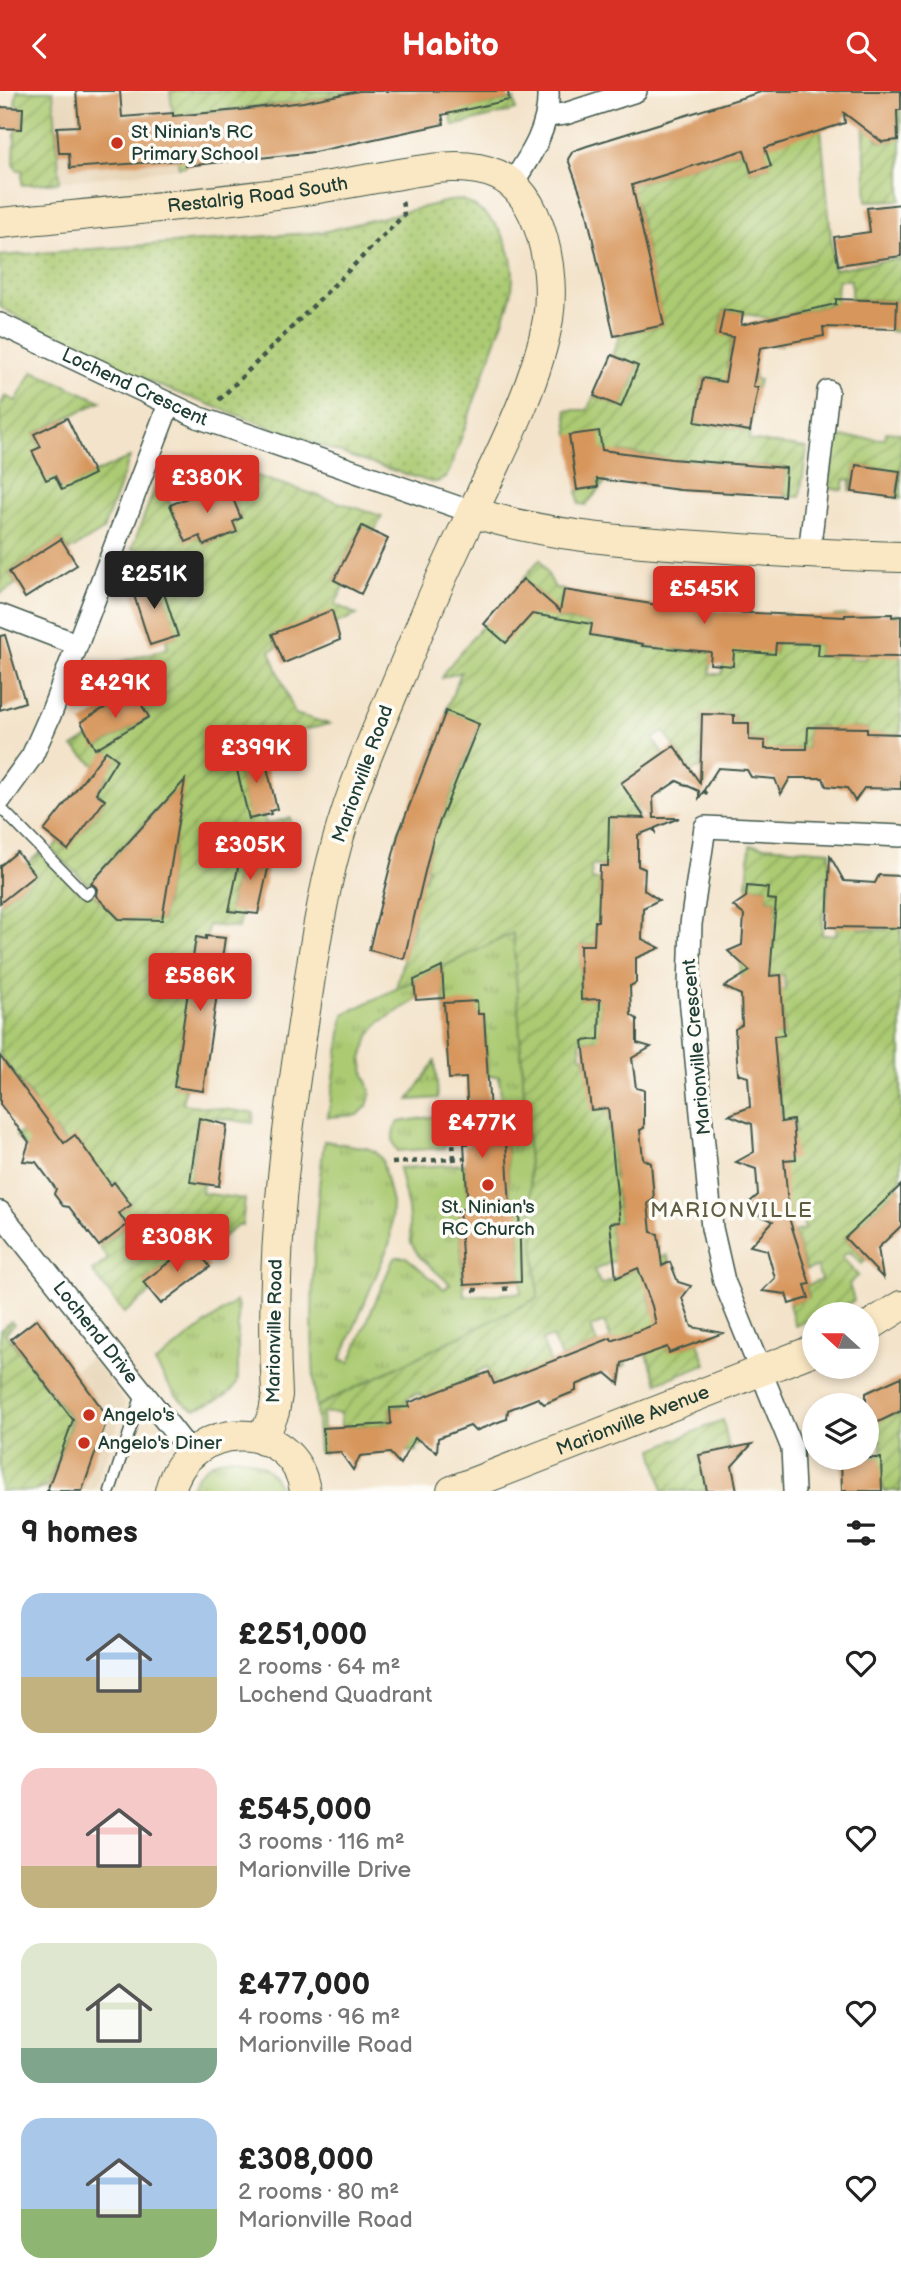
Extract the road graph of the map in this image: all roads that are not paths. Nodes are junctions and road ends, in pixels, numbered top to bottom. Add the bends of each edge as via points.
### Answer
1 (548, 91) edge
2 (636, 91) edge
3 (547, 116) junction
4 (512, 184) junction
5 (0, 223) edge
6 (0, 324) edge
7 (828, 391) dead end
8 (169, 404) junction
9 (472, 512) junction
10 (809, 554) junction
11 (901, 557) edge
12 (0, 615) edge
13 (76, 643) junction
14 (0, 800) edge
15 (0, 807) edge
16 (901, 837) edge
17 (90, 891) dead end
18 (0, 1212) edge
19 (901, 1306) edge
20 (879, 1320) edge
21 (802, 1355) edge
22 (762, 1372) junction
23 (143, 1391) junction
24 (263, 1440) junction
25 (191, 1453) junction
26 (110, 1491) edge
27 (170, 1491) edge
28 (305, 1491) edge
29 (452, 1491) edge
30 (794, 1491) edge

1 - 3 street
2 - 3 street
3 - 4 street via 540,139
4 - 5 street, Restalrig Road South via 468,167 435,168 272,195
4 - 9 street, Marionville Road via 545,244 550,303 541,349 513,425
6 - 8 street, Lochend Crescent
7 - 10 street
8 - 9 street, Lochend Crescent
8 - 13 street
9 - 10 street via 537,530 608,540
9 - 24 street, Marionville Road via 367,755 325,891 286,1140 274,1278 277,1395
10 - 11 street
12 - 13 street
13 - 14 street via 32,756
15 - 17 lane via 86,895
16 - 22 street, Marionville Crescent via 705,827 691,924 689,987 710,1215 724,1281
18 - 23 street, Lochend Drive
19 - 20 street
21 - 22 street, Marionville Avenue
22 - 29 street, Marionville Avenue
22 - 30 street via 792,1448
23 - 25 street, Lochend Drive
23 - 26 lane
24 - 25 street via 225,1436
24 - 28 street via 289,1458
25 - 27 street via 174,1476

